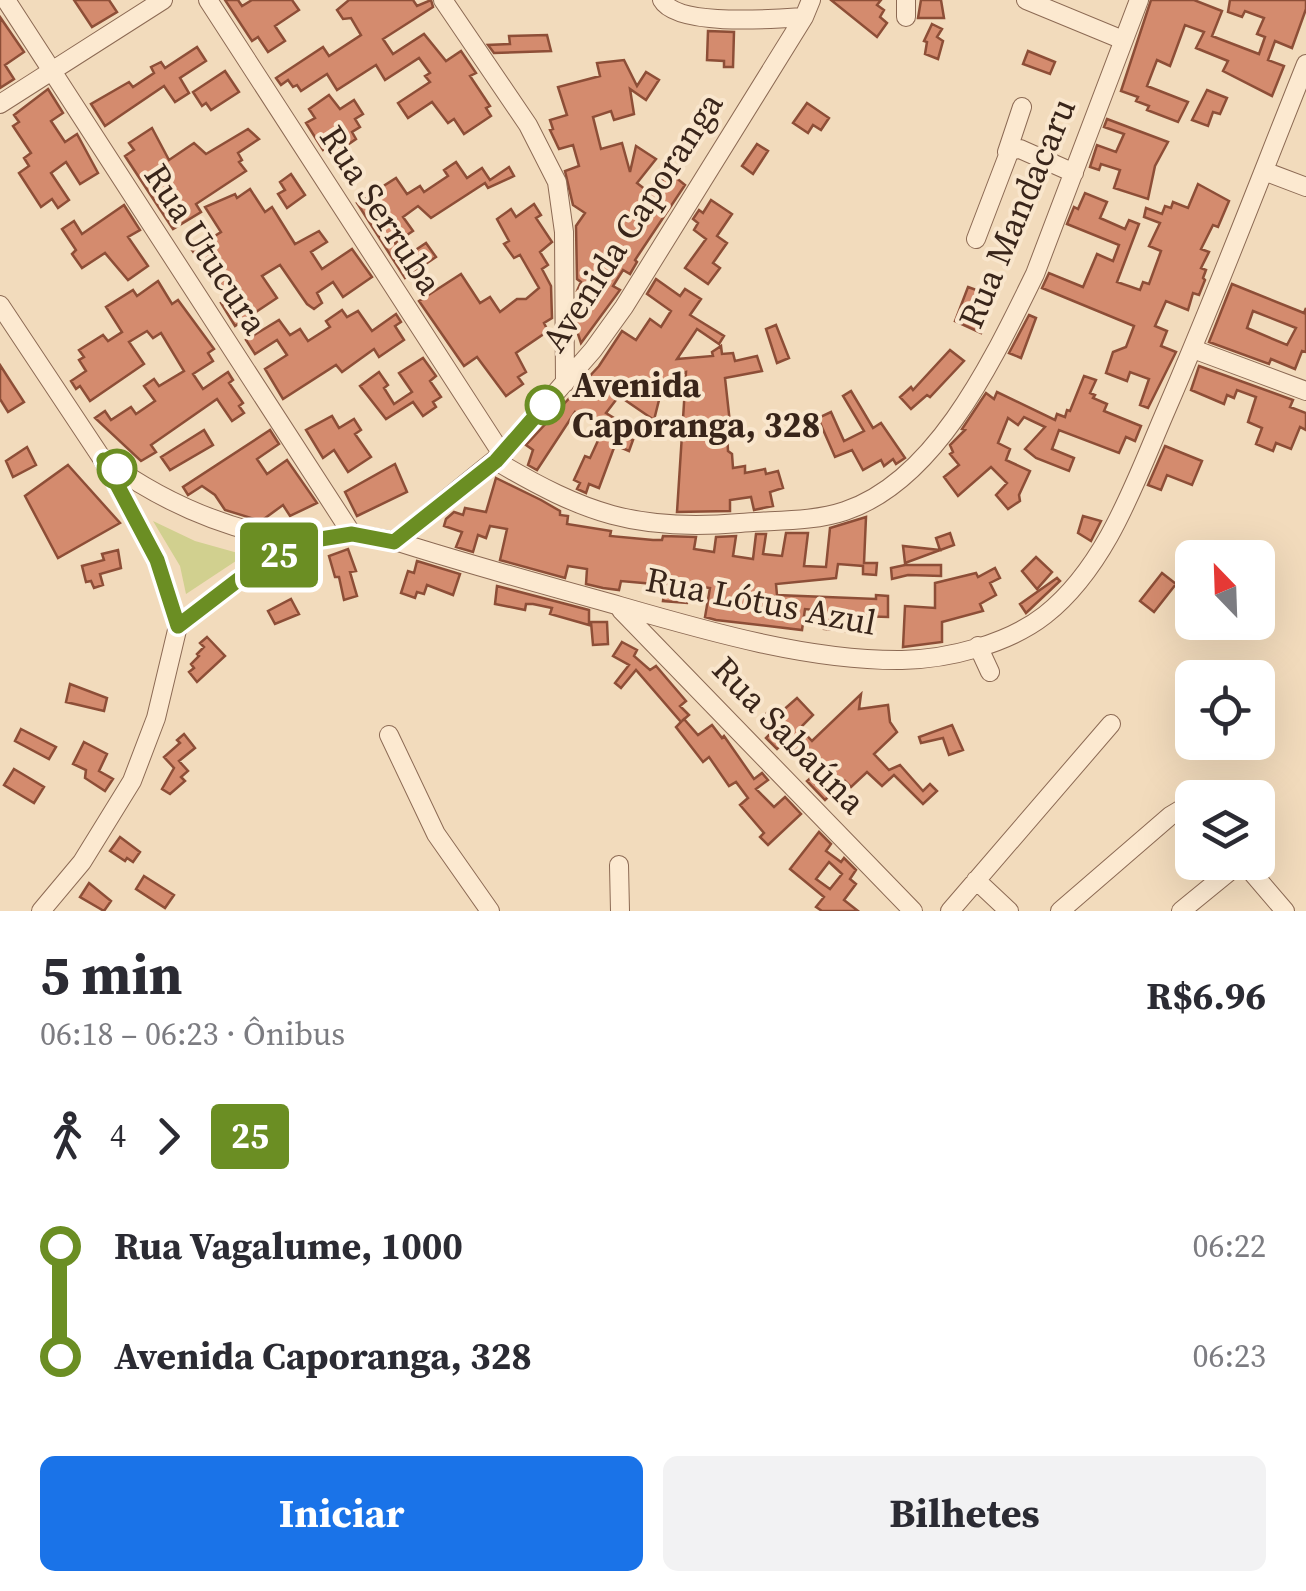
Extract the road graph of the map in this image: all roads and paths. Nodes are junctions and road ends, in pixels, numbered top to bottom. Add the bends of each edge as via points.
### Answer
1 (6, 0) edge
2 (163, 0) edge
3 (208, 0) edge
4 (443, 0) edge
5 (662, 0) edge
6 (1026, 0) edge
7 (1139, 0) edge
8 (808, 9) edge
9 (1123, 40) junction
10 (1306, 64) edge
11 (52, 69) junction
12 (0, 104) edge
13 (1298, 106) edge
14 (1022, 107) dead end
15 (1004, 160) junction
16 (1264, 171) junction
17 (1074, 173) junction
18 (1306, 187) edge
19 (976, 238) dead end
20 (0, 306) edge
21 (1193, 349) junction
22 (565, 383) junction
23 (1306, 391) edge
24 (499, 458) junction
25 (104, 460) junction
26 (352, 534) junction
27 (302, 542) junction
28 (394, 542) junction
29 (618, 606) junction
30 (178, 626) junction
31 (978, 646) junction
32 (990, 672) dead end
33 (1111, 724) dead end
34 (390, 735) dead end
35 (1175, 813) edge
36 (619, 865) dead end
37 (976, 880) junction
38 (1220, 880) edge
39 (1258, 880) edge
40 (41, 911) edge
41 (490, 911) edge
42 (620, 911) edge
43 (913, 911) edge
44 (950, 911) edge
45 (1009, 911) edge
46 (1060, 911) edge
47 (1181, 911) edge
48 (1285, 911) edge

1 - 11 street, Rua Utucura
2 - 11 street
3 - 24 street, Rua Serruba
4 - 22 street via 528,125 558,182
5 - 8 street via 670,11 695,16
6 - 9 street
7 - 9 street, Rua Mandacaru
8 - 22 street, Avenida Caporanga via 624,308
9 - 17 street, Rua Mandacaru
10 - 13 street, Rua Lótus Azul
11 - 12 street
11 - 26 street, Rua Utucura
13 - 16 street, Rua Lótus Azul
14 - 15 street
15 - 17 street via 1020,150
15 - 19 street
16 - 18 street
16 - 21 street, Rua Lótus Azul
17 - 24 street, Rua Mandacaru via 1035,274 966,401 920,460 871,499 822,516 652,524 568,502
20 - 25 street
21 - 23 street
21 - 31 street, Rua Lótus Azul via 1100,552 1042,618
22 - 24 street, Avenida Caporanga
24 - 28 street, Avenida Caporanga
25 - 27 street via 180,506 257,535
25 - 30 street via 157,560
26 - 27 street, Rua Lótus Azul
26 - 28 street, Rua Lótus Azul
27 - 30 street, Rua Lótus Azul
28 - 29 street, Rua Lótus Azul
29 - 31 street, Rua Lótus Azul via 767,643 865,658 942,656
29 - 43 street, Rua Sabaúna
30 - 40 street via 156,718 132,780 82,862
31 - 32 street
33 - 37 street
34 - 41 street via 436,834
35 - 46 street
36 - 42 street
37 - 44 street
37 - 45 street
38 - 47 street
39 - 48 street

